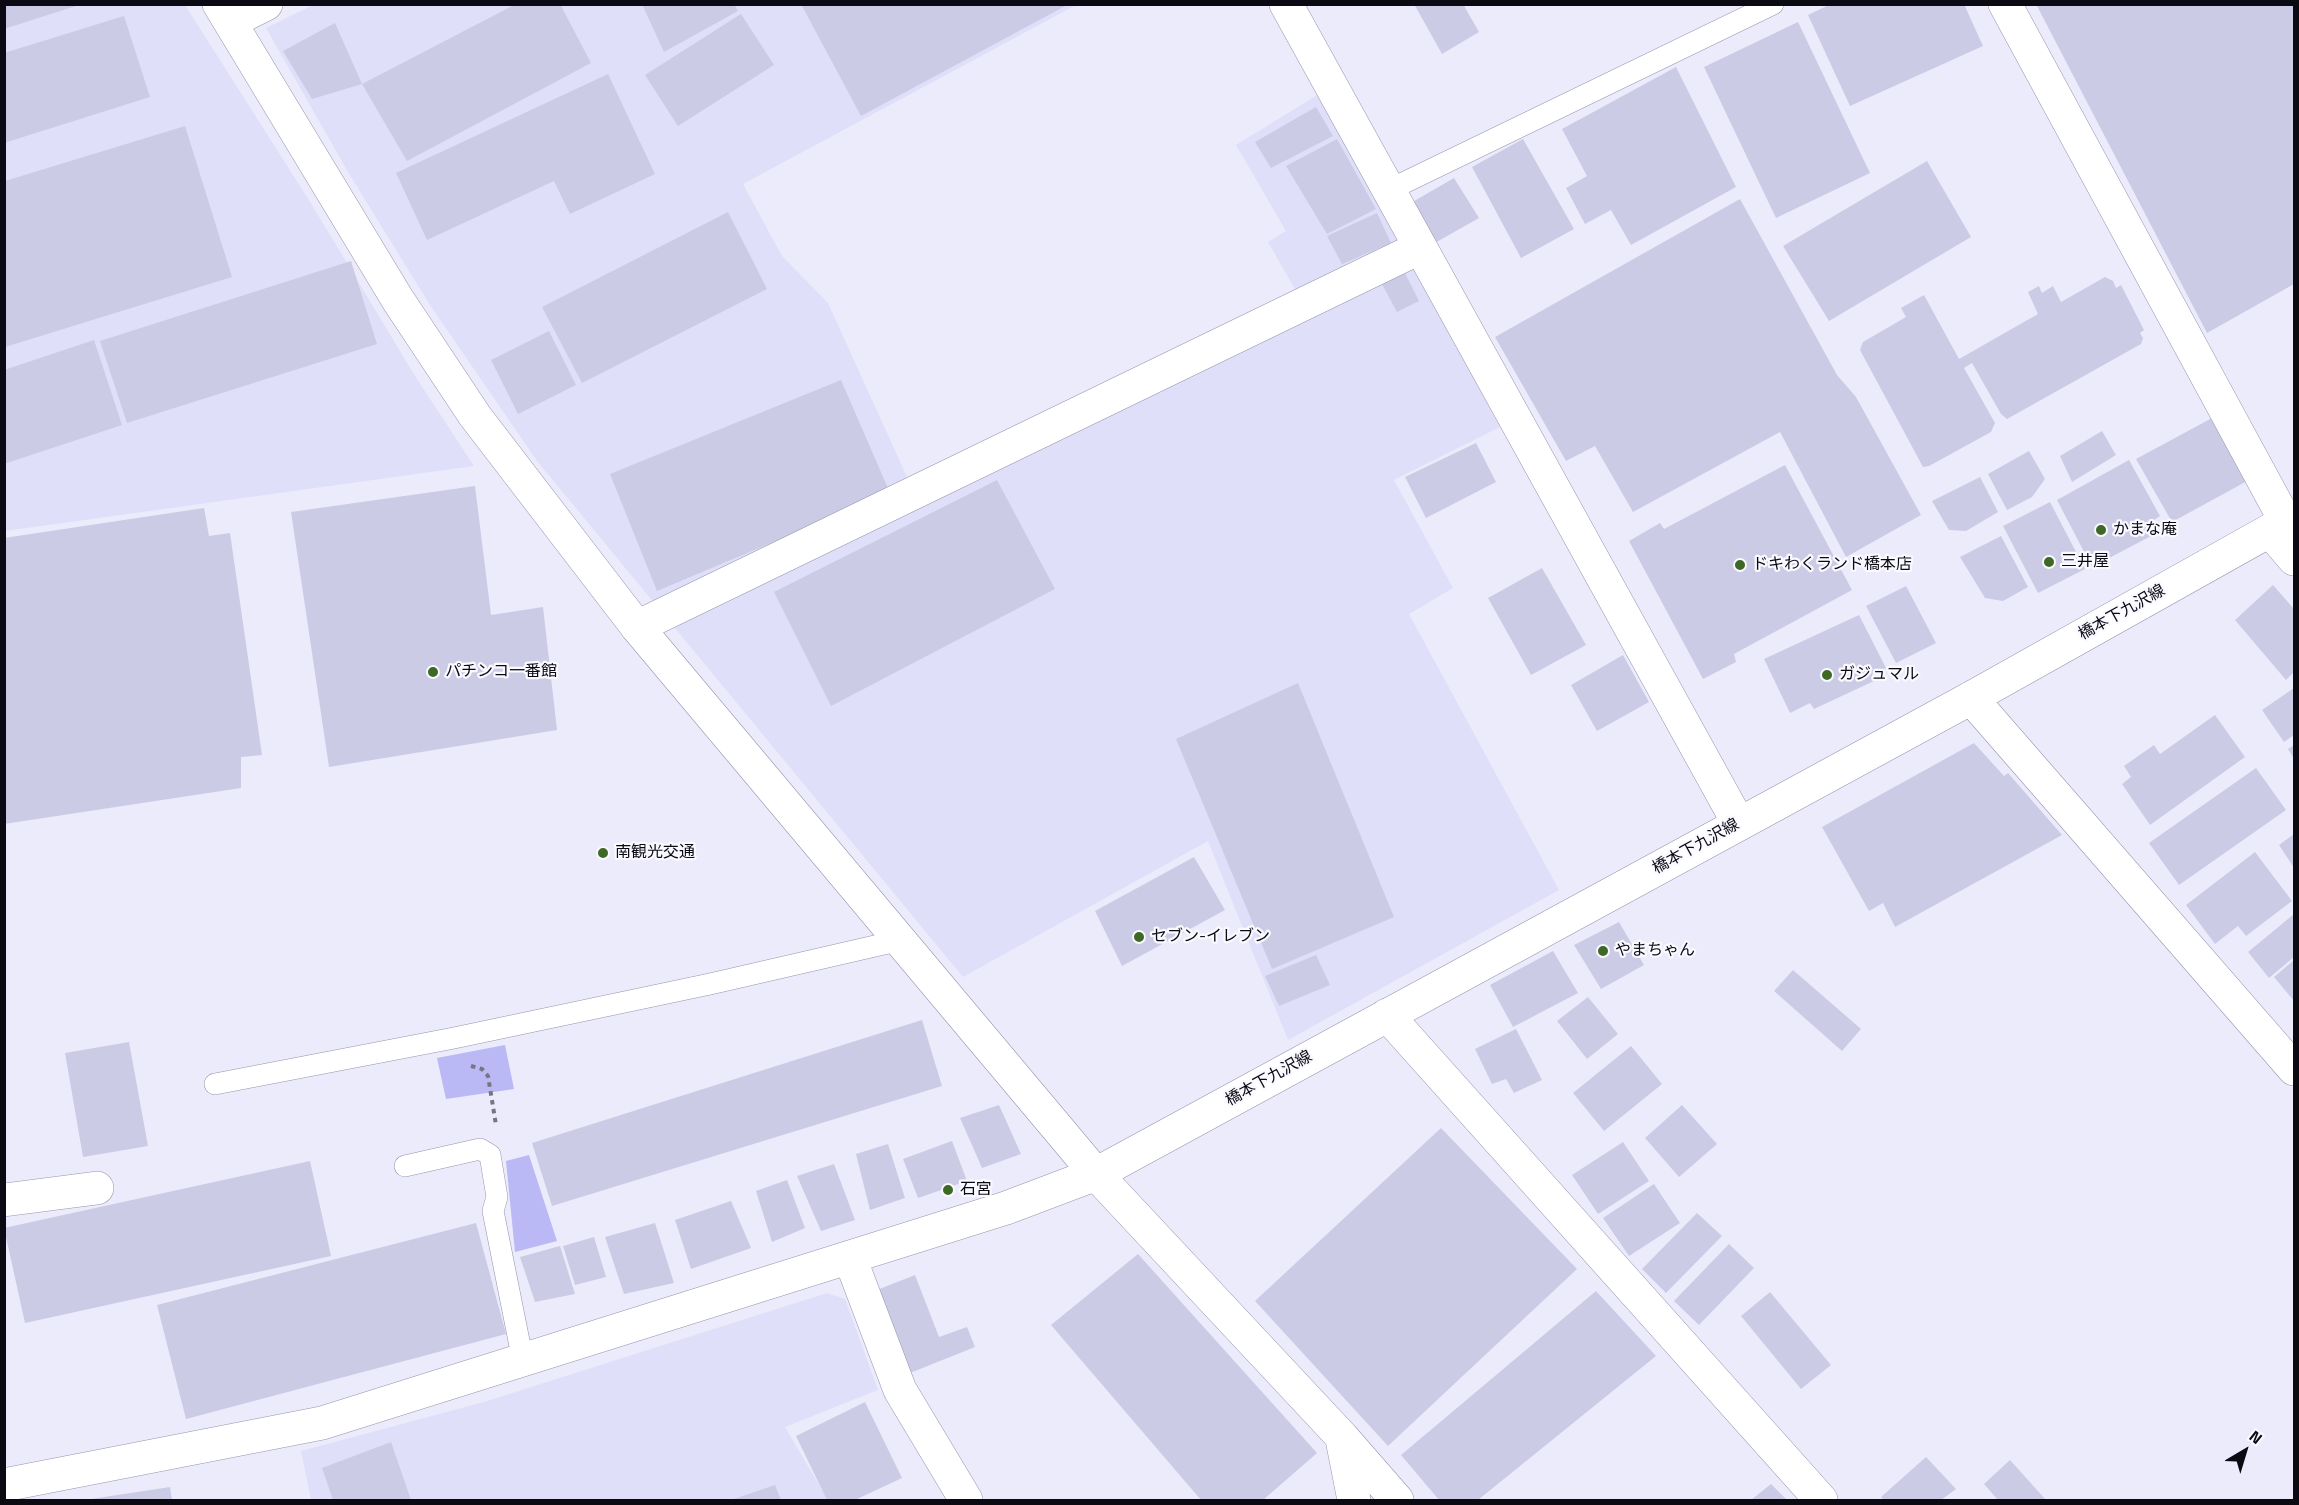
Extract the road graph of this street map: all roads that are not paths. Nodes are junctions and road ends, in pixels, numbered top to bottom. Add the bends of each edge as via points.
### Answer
1 (266, 4) edge
2 (1286, 4) edge
3 (1773, 4) edge
4 (2005, 4) edge
5 (224, 13) edge
6 (1389, 190) junction
7 (1419, 248) junction
8 (2284, 523) edge
9 (2295, 559) edge
10 (637, 627) junction
11 (1971, 698) junction
12 (1739, 824) junction
13 (901, 940) junction
14 (1387, 1015) junction
15 (2295, 1069) edge
16 (215, 1084) dead end
17 (405, 1166) dead end
18 (1096, 1174) junction
19 (97, 1188) dead end
20 (4, 1200) edge
21 (850, 1258) junction
22 (523, 1361) junction
23 (1342, 1437) junction
24 (4, 1485) edge
25 (966, 1500) edge
26 (1354, 1500) edge
27 (1397, 1500) edge
28 (1821, 1500) edge

1 - 5 street
2 - 6 street
3 - 6 lane
4 - 8 street
5 - 10 street via 398,300 475,416
6 - 7 street
7 - 10 street
7 - 12 street
8 - 9 street
8 - 11 street, 橋本下九沢線
10 - 13 street
11 - 12 street, 橋本下九沢線
11 - 15 street
12 - 14 street, 橋本下九沢線
13 - 16 lane via 698,987
13 - 18 street
14 - 18 street, 橋本下九沢線
14 - 28 street
17 - 22 lane via 480,1149 490,1155 497,1197 493,1211
18 - 21 street, 橋本下九沢線 via 1006,1208
18 - 23 street
19 - 20 street
21 - 22 street, 橋本下九沢線
21 - 25 street via 900,1390
22 - 24 street, 橋本下九沢線 via 322,1423
23 - 26 street
23 - 27 street

